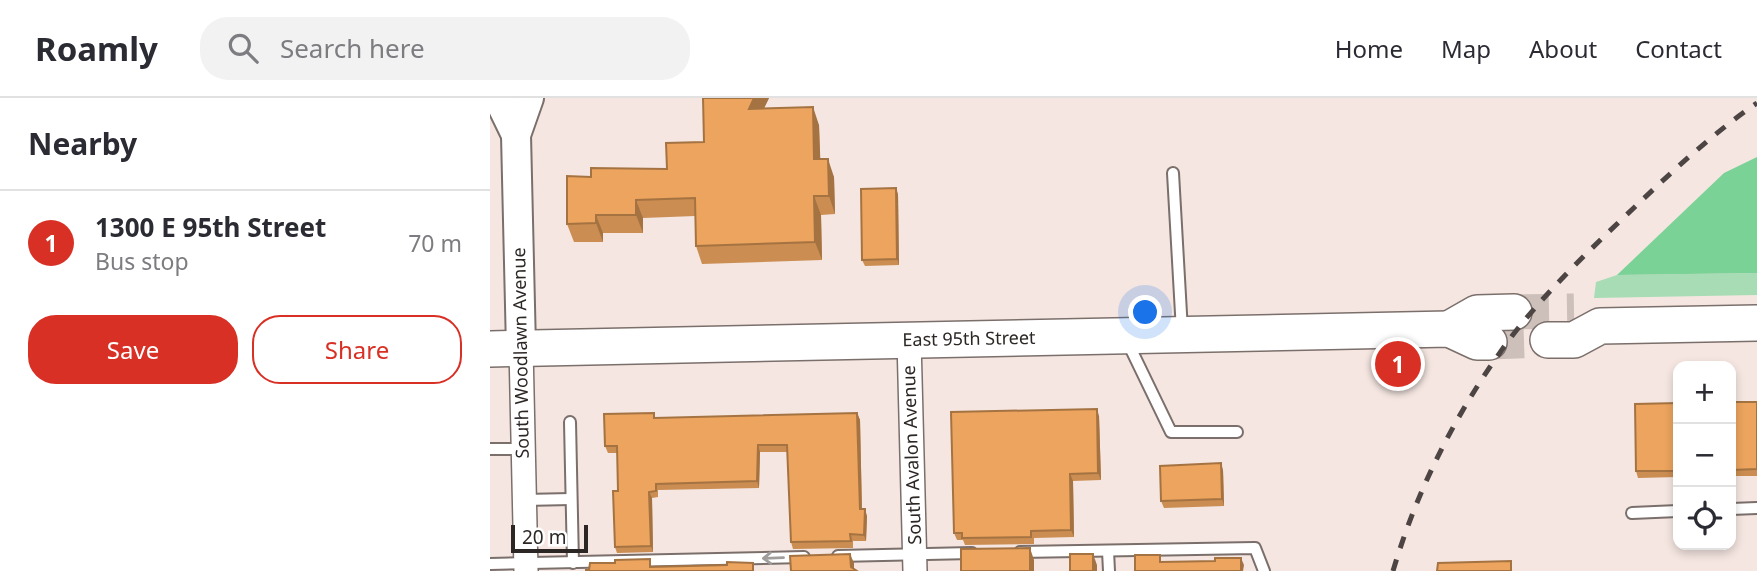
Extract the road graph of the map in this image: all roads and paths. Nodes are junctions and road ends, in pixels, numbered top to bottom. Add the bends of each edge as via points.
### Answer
1 (500, 98) edge
2 (529, 98) edge
3 (516, 135) junction
4 (1173, 173) dead end
5 (1514, 312) tunnel mouth
6 (1757, 323) edge
7 (1449, 329) junction
8 (1182, 334) junction
9 (1124, 336) junction
10 (909, 340) junction
11 (1548, 340) tunnel mouth
12 (1489, 342) tunnel mouth
13 (505, 349) edge
14 (570, 422) dead end
15 (1237, 432) dead end
16 (490, 449) edge
17 (523, 449) junction
18 (571, 499) junction
19 (524, 500) junction
20 (1757, 508) edge
21 (1736, 509) edge
22 (1673, 511) edge
23 (1632, 513) dead end
24 (1108, 551) junction
25 (1015, 552) edge
26 (988, 553) edge
27 (824, 556) edge
28 (811, 557) edge
29 (915, 562) edge
30 (573, 563) junction
31 (490, 564) edge
32 (718, 565) edge
33 (526, 567) edge
34 (1109, 571) edge
35 (1264, 571) edge

1 - 3 street, South Woodlawn Avenue
2 - 3 street, South Woodlawn Avenue
3 - 13 street, South Woodlawn Avenue
4 - 8 lane
5 - 7 main road, East 95th Street via 1477,313
6 - 11 main road via 1587,319 1574,340
7 - 8 main road, East 95th Street
7 - 12 main road, East 95th Street via 1477,342
8 - 9 main road, East 95th Street
9 - 10 main road, East 95th Street
9 - 15 lane via 1171,432
10 - 13 main road, East 95th Street
10 - 29 street, South Avalon Avenue
13 - 17 street, South Woodlawn Avenue
14 - 18 lane
16 - 17 lane
17 - 19 street, South Woodlawn Avenue
18 - 19 lane
18 - 30 lane
19 - 33 street, South Woodlawn Avenue
20 - 21 lane
22 - 23 lane
24 - 25 lane
24 - 34 lane
24 - 35 lane via 1255,548
26 - 29 lane
27 - 29 lane
28 -> 32 lane
30 - 32 lane
30 - 33 lane
31 - 33 lane

